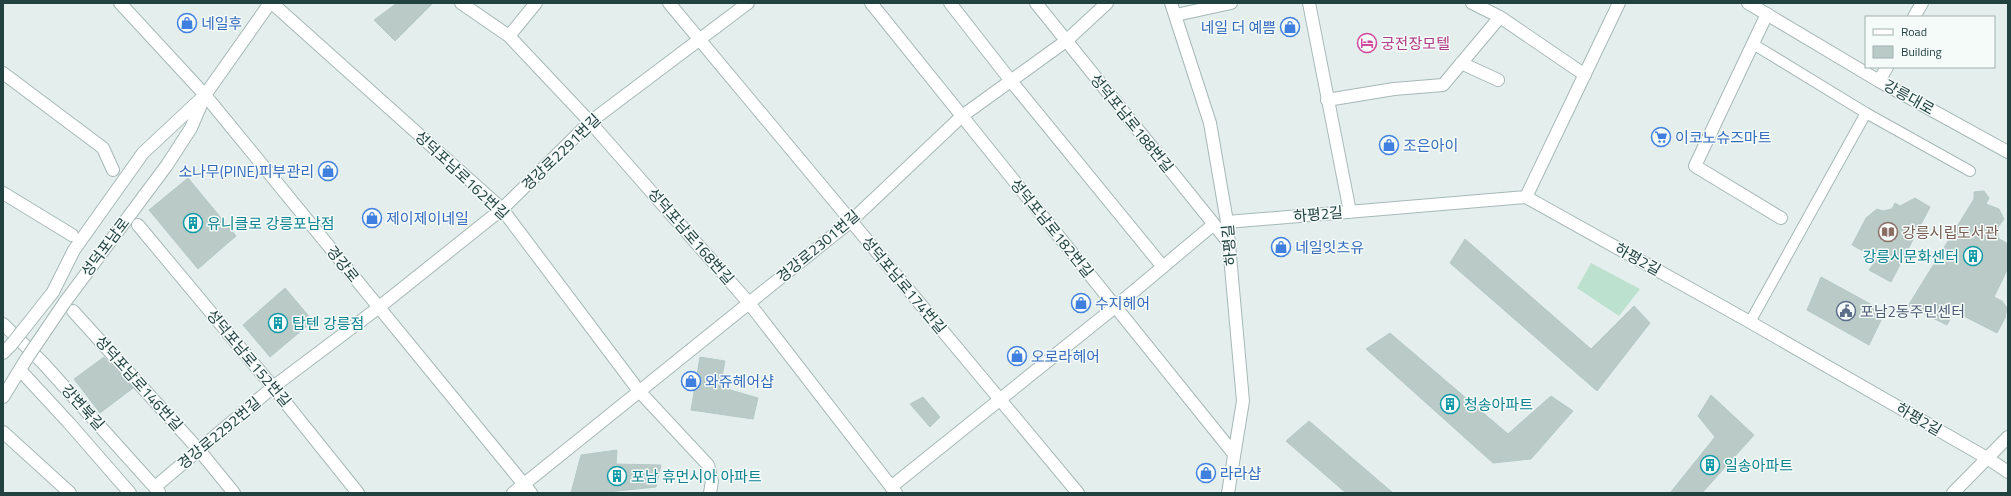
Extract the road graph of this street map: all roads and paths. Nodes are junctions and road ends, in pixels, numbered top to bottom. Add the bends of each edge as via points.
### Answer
1 (120, 3) edge
2 (271, 3) edge
3 (461, 3) edge
4 (536, 3) edge
5 (669, 3) edge
6 (748, 3) edge
7 (871, 3) edge
8 (950, 3) edge
9 (1036, 3) edge
10 (1106, 3) edge
11 (1171, 3) edge
12 (1231, 3) edge
13 (1309, 3) edge
14 (1472, 3) edge
15 (1619, 3) edge
16 (1748, 3) edge
17 (1922, 3) edge
18 (1767, 14) junction
19 (1176, 15) junction
20 (1915, 16) edge
21 (1500, 17) junction
22 (509, 36) junction
23 (699, 39) junction
24 (1066, 41) junction
25 (1753, 44) junction
26 (1461, 63) junction
27 (1886, 68) edge
28 (3, 73) edge
29 (1585, 75) junction
30 (1498, 80) dead end
31 (1011, 81) junction
32 (1879, 81) junction
33 (205, 95) junction
34 (1327, 100) junction
35 (1866, 113) junction
36 (962, 116) junction
37 (590, 122) junction
38 (2008, 152) edge
39 (113, 170) dead end
40 (1970, 171) dead end
41 (3, 193) edge
42 (1526, 197) junction
43 (502, 209) junction
44 (1350, 212) junction
45 (1781, 218) dead end
46 (850, 221) junction
47 (1227, 222) junction
48 (138, 224) dead end
49 (1214, 224) junction
50 (72, 235) dead end
51 (1229, 243) junction
52 (1163, 267) junction
53 (749, 302) junction
54 (1115, 307) junction
55 (378, 308) junction
56 (73, 311) dead end
57 (1750, 322) junction
58 (3, 324) edge
59 (7, 349) edge
60 (20, 370) junction
61 (273, 388) junction
62 (639, 391) junction
63 (3, 397) edge
64 (999, 399) junction
65 (3, 432) edge
66 (2008, 437) edge
67 (199, 450) junction
68 (1234, 454) junction
69 (1987, 458) junction
70 (2008, 472) edge
71 (527, 489) edge
72 (157, 490) edge
73 (893, 490) edge
74 (70, 493) edge
75 (130, 493) edge
76 (234, 493) edge
77 (358, 493) edge
78 (513, 493) edge
79 (710, 493) edge
80 (1078, 493) edge
81 (1228, 493) edge
82 (1953, 493) edge

1 - 33 street, 경강로
2 - 33 street, 성덕포남로
2 - 43 street, 성덕포남로162번길
3 - 22 street, 성덕포남로168번길
4 - 22 street
5 - 23 street, 성덕포남로174번길
6 - 23 street, 경강로2291번길
7 - 36 street, 성덕포남로182번길
8 - 31 street
9 - 24 street, 성덕포남로188번길
10 - 24 street, 경강로2301번길
11 - 19 street, 하평길
12 - 19 street
13 - 34 street
14 - 21 street
15 - 29 street
16 - 18 street, 강릉대로
17 - 20 street
18 - 25 street
18 - 32 street, 강릉대로
19 - 47 street, 하평길 via 1210,123
21 - 26 street
21 - 29 street
22 - 37 street, 성덕포남로168번길
23 - 37 street, 경강로2291번길
23 - 46 street, 성덕포남로174번길
24 - 31 street, 경강로2301번길
24 - 49 street, 성덕포남로188번길
25 - 35 street
25 - 45 street via 1695,166
26 - 30 street
26 - 34 street via 1443,85 1394,89
27 - 32 street
28 - 39 street via 103,148
29 - 42 street
31 - 36 street, 경강로2301번길
31 - 52 street
32 - 38 street, 강릉대로
33 - 55 street, 경강로
33 - 59 street, 성덕포남로, bridge via 143,153 74,250 53,292
33 - 60 street, 성덕포남로, bridge via 191,128 167,165 64,302
34 - 44 street
35 - 40 street
35 - 57 street
36 - 46 street, 경강로2301번길
36 - 54 street, 성덕포남로182번길
37 - 43 street, 경강로2291번길
37 - 53 street, 성덕포남로168번길
41 - 50 street
42 - 44 street, 하평2길
42 - 57 street, 하평2길
43 - 55 street, 경강로2291번길
43 - 62 street, 성덕포남로162번길
44 - 47 street, 하평2길
46 - 53 street, 경강로2301번길
46 - 64 street, 성덕포남로174번길
47 - 51 street, 하평길
48 - 61 street, 성덕포남로152번길
49 - 51 street, 성덕포남로188번길
49 - 52 street
51 - 68 street, 하평길 via 1243,401
52 - 54 street
53 - 62 street, 경강로2301번길
53 - 73 street, 성덕포남로168번길
54 - 64 street
54 - 68 street, 성덕포남로182번길
55 - 61 street, 경강로2292번길
55 - 71 street, 경강로
56 - 67 street, 성덕포남로146번길
57 - 69 street, 하평2길
58 - 72 street, 강변북길 via 43,363
60 - 63 street, 성덕포남로
60 - 75 street
61 - 67 street, 경강로2292번길
61 - 77 street, 성덕포남로152번길
62 - 71 street, 경강로2301번길
62 - 79 street, 성덕포남로162번길 via 708,465 712,482
64 - 73 street
64 - 80 street, 성덕포남로174번길
65 - 74 street
66 - 69 street
67 - 72 street, 경강로2292번길
67 - 76 street, 성덕포남로146번길
68 - 81 street, 하평길
69 - 70 street, 하평2길
69 - 82 street
71 - 78 street, 경강로2301번길

